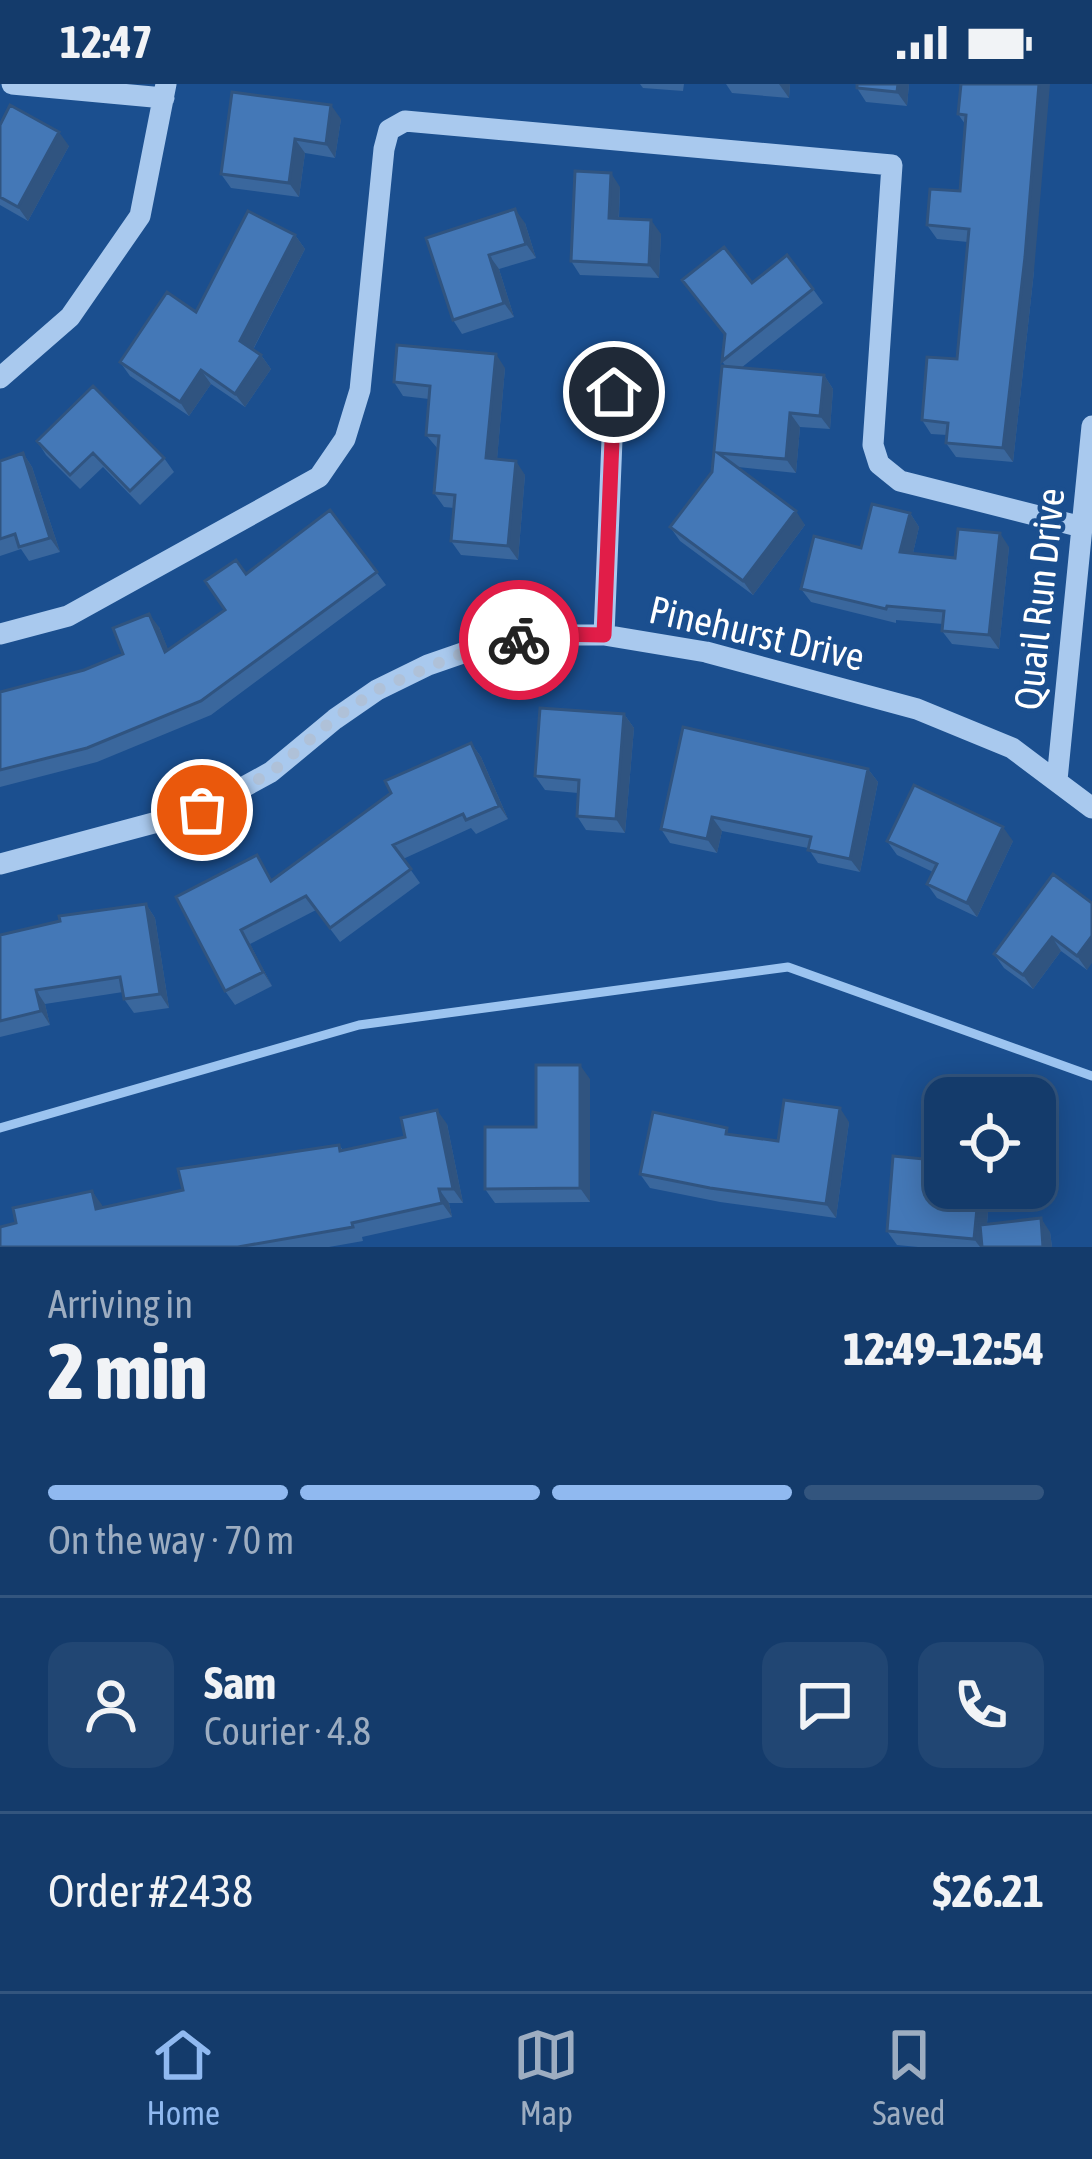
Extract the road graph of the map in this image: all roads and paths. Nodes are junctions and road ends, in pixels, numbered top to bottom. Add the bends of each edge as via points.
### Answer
1 (12, 84) edge
2 (165, 91) edge
3 (0, 377) edge
4 (614, 392) dead end
5 (1092, 426) edge
6 (1082, 527) junction
7 (0, 634) edge
8 (604, 635) junction
9 (1057, 780) junction
10 (1092, 808) edge
11 (0, 864) edge

1 - 2 street
2 - 3 street via 140,216 70,317
4 - 8 street
5 - 6 street, Quail Run Drive
6 - 7 street via 900,481 879,464 873,446 892,166 405,121 389,130 384,148 360,390 345,440 319,477 68,616
6 - 9 street, Quail Run Drive
8 - 9 street, Pinehurst Drive via 706,652 917,709 1012,748
8 - 11 street, Pinehurst Drive via 549,634 428,665 377,690 272,772 202,810
9 - 10 street, Pinehurst Drive

